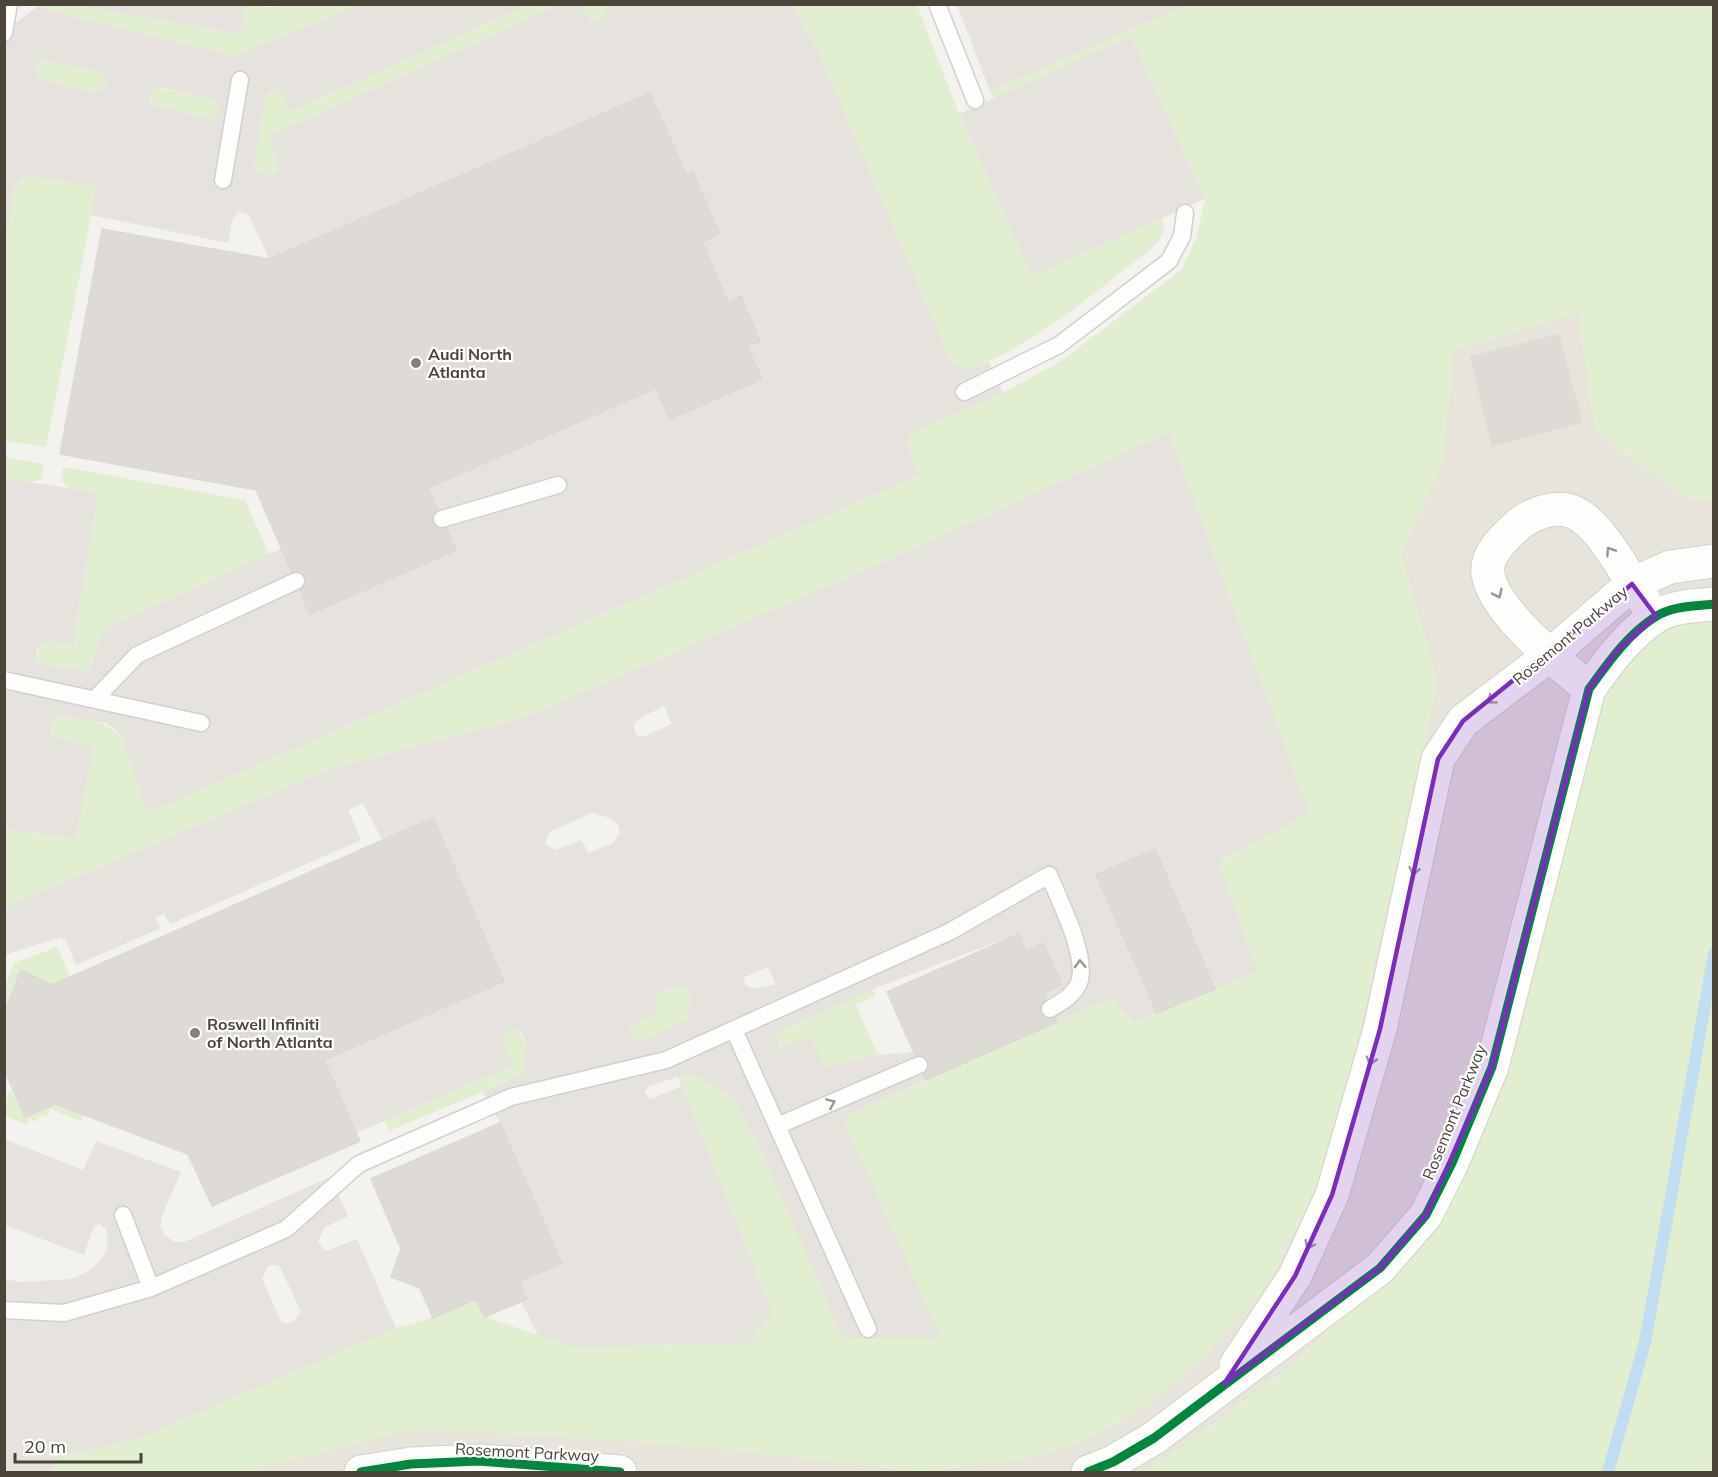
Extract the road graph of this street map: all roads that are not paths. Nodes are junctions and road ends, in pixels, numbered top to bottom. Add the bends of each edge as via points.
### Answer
1 (9, 4) edge
2 (937, 4) edge
3 (5, 27) edge
4 (240, 81) dead end
5 (975, 100) dead end
6 (223, 180) dead end
7 (1185, 213) dead end
8 (964, 392) dead end
9 (558, 485) dead end
10 (442, 519) dead end
11 (1713, 561) edge
12 (296, 581) dead end
13 (1632, 584) junction
14 (1713, 604) edge
15 (1656, 616) junction
16 (1550, 655) junction
17 (4, 680) edge
18 (1589, 689) junction
19 (95, 699) junction
20 (201, 723) dead end
21 (1050, 1009) dead end
22 (734, 1030) junction
23 (919, 1065) dead end
24 (777, 1126) junction
25 (123, 1215) dead end
26 (151, 1288) junction
27 (4, 1310) edge
28 (868, 1329) dead end
29 (1224, 1384) junction
30 (361, 1473) edge
31 (620, 1473) edge
32 (1088, 1473) edge

1 - 3 lane
2 - 5 lane
4 - 6 lane
7 - 8 lane via 1182,236 1169,261 1059,345
9 - 10 lane
11 - 13 street, Rosemont Parkway via 1670,567
12 - 19 lane via 137,655
13 - 15 street
13 - 16 street, Rosemont Parkway
13 -> 16 street via 1588,521 1572,512 1546,511 1525,519 1504,537 1492,554 1488,573 1502,602
14 - 15 street, Rosemont Parkway via 1681,607
15 - 18 street, Rosemont Parkway via 1619,649
16 - 18 street
16 -> 29 street, Rosemont Parkway via 1463,721 1438,759 1380,1029 1332,1195 1295,1276
17 - 19 lane
18 - 29 street, Rosemont Parkway via 1492,1067 1426,1215 1380,1268
19 - 20 lane
21 -> 22 lane via 1069,998 1080,981 1080,957 1049,875 949,932
22 - 24 lane
22 - 26 lane via 666,1060 511,1097 359,1164 286,1229
24 -> 23 lane
24 - 28 lane
25 - 26 lane
26 - 27 lane via 64,1313
29 - 32 street, Rosemont Parkway via 1154,1438
30 - 31 street, Rosemont Parkway via 411,1464 479,1461

